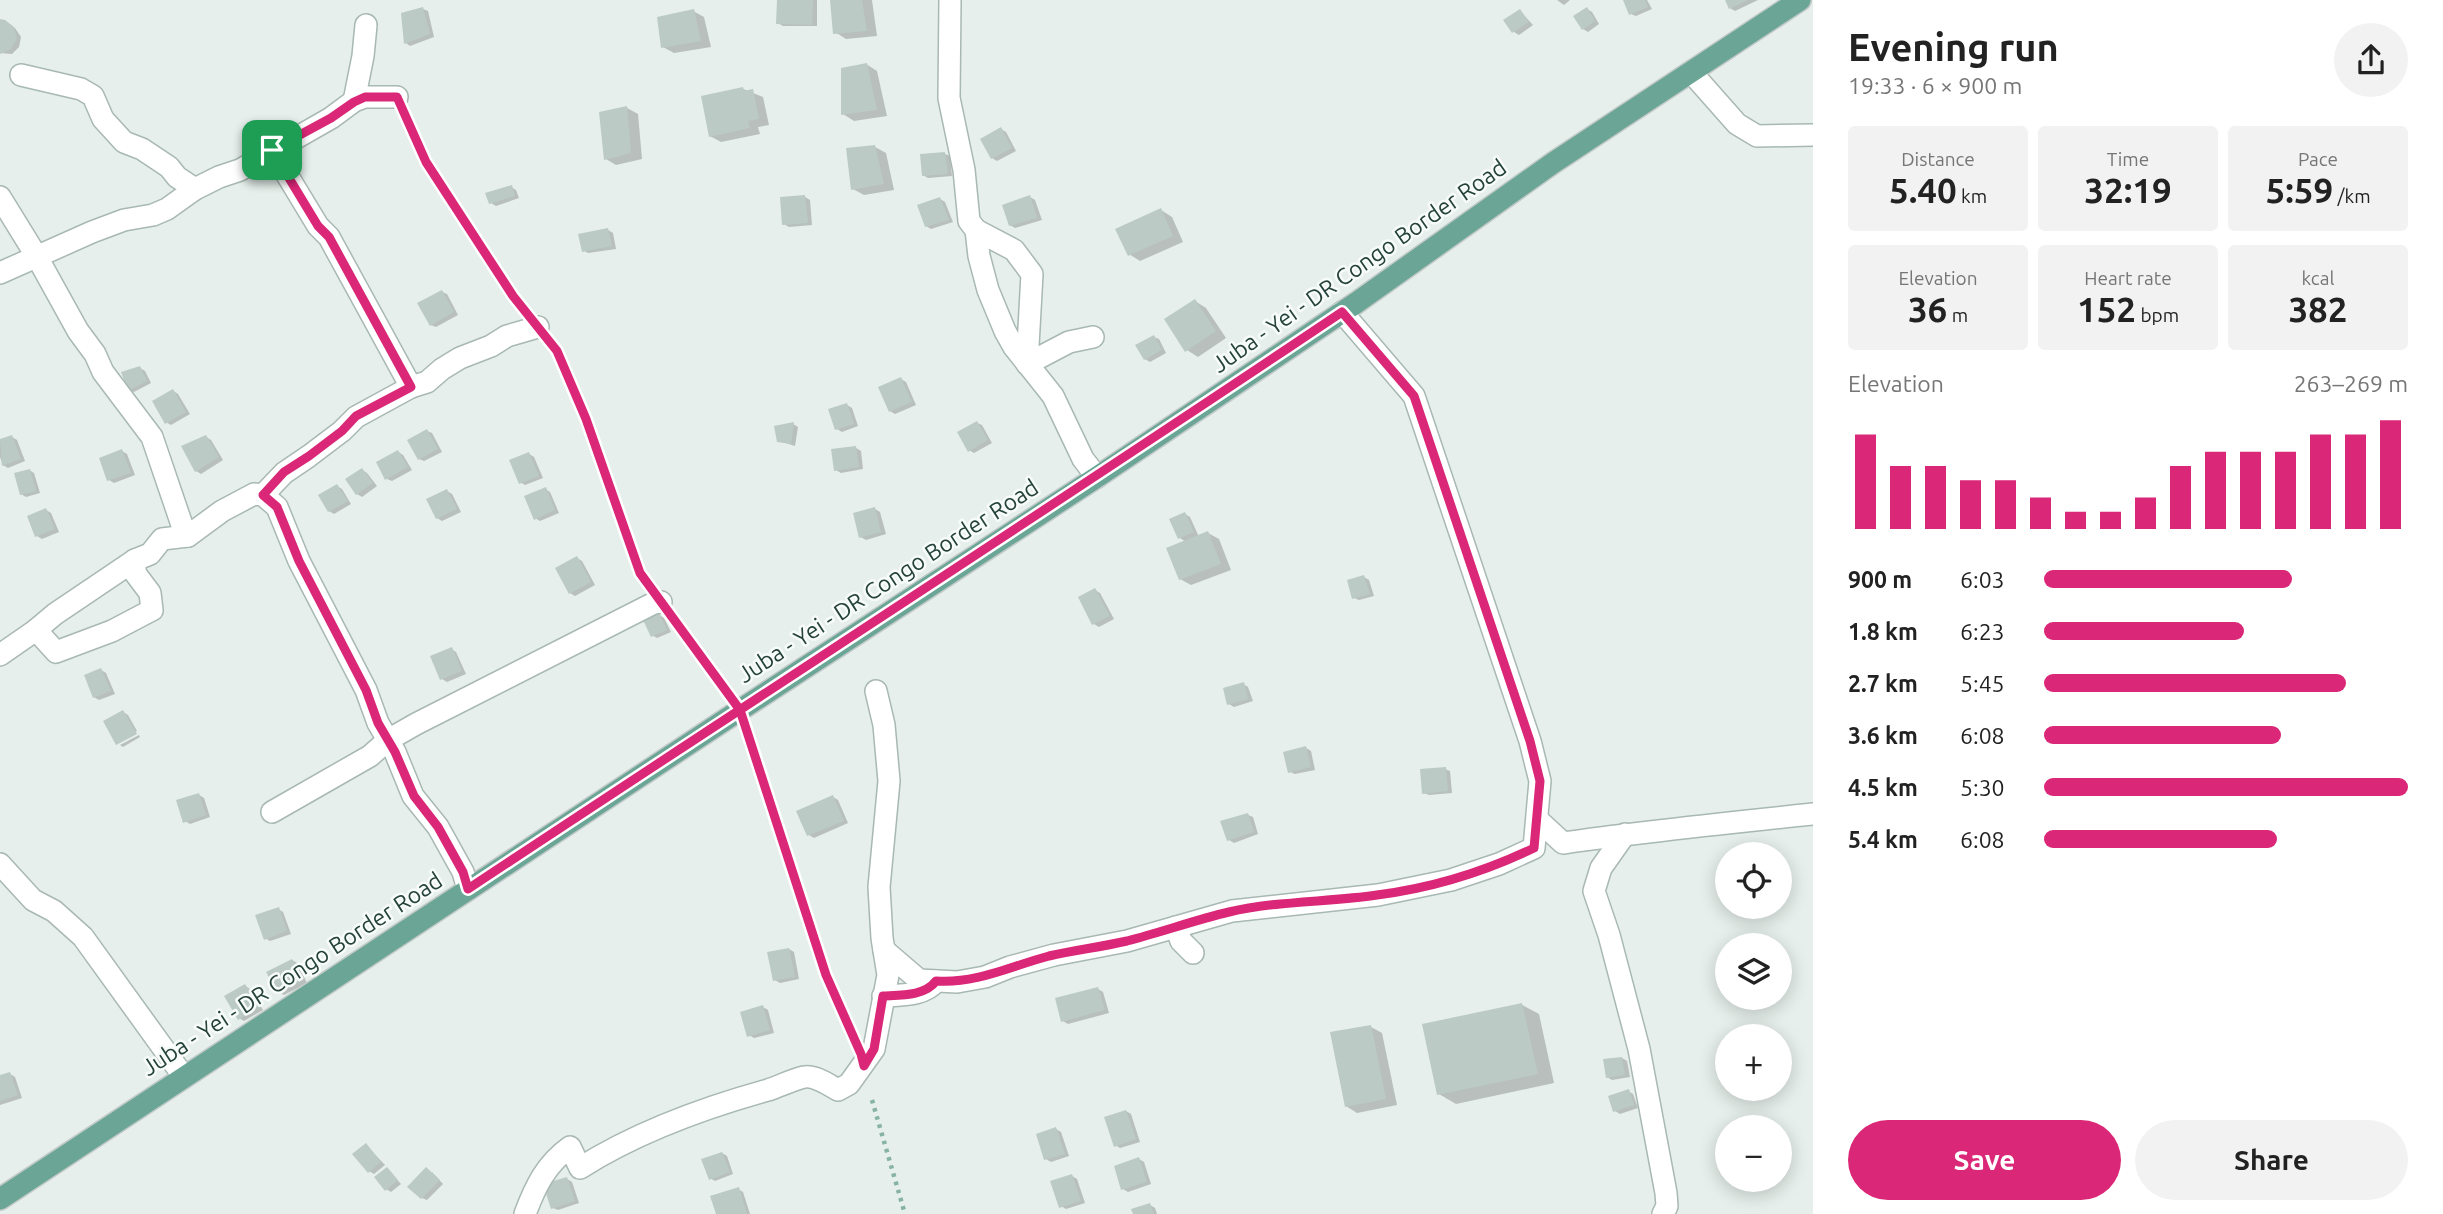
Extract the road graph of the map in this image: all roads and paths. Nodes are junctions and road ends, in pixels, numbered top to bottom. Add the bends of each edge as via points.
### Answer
1 (950, 0) edge
2 (1800, 0) edge
3 (366, 25) dead end
4 (1691, 72) junction
5 (22, 75) dead end
6 (397, 97) joint
7 (354, 102) junction
8 (1813, 135) edge
9 (272, 150) junction
10 (195, 189) junction
11 (0, 197) edge
12 (976, 230) junction
13 (37, 257) junction
14 (0, 273) edge
15 (1342, 312) junction
16 (538, 327) junction
17 (1093, 337) dead end
18 (1027, 363) junction
19 (411, 387) junction
20 (1097, 477) junction
21 (263, 495) junction
22 (188, 536) junction
23 (135, 560) junction
24 (661, 602) junction
25 (36, 630) junction
26 (0, 654) edge
27 (876, 691) dead end
28 (740, 710) junction
29 (388, 740) junction
30 (272, 812) dead end
31 (1813, 814) edge
32 (1538, 820) junction
33 (1625, 834) junction
34 (0, 864) edge
35 (468, 889) junction
36 (1177, 927) junction
37 (884, 950) junction
38 (1193, 954) dead end
39 (936, 981) junction
40 (883, 996) junction
41 (864, 1066) junction
42 (184, 1077) junction
43 (0, 1199) edge
44 (525, 1214) edge
45 (905, 1214) edge
46 (1663, 1214) edge

1 - 12 street via 949,98 970,220
2 - 4 main road, Juba - Yei - DR Congo Border Road
3 - 7 street
4 - 8 street via 1737,124 1757,136
4 - 15 main road, Juba - Yei - DR Congo Border Road
5 - 10 street via 93,96 103,119 124,142 142,149
6 - 7 street via 365,97
6 - 16 path via 426,162
7 - 9 street
9 - 10 street
9 - 19 street via 329,237
10 - 13 street via 167,209 124,220
11 - 13 street
12 - 18 street via 988,290 1005,331
12 - 18 street via 1014,250 1032,274
13 - 14 street
13 - 22 street via 103,372 152,437
15 - 20 main road, Juba - Yei - DR Congo Border Road
15 - 32 street via 1414,396 1530,741 1540,781
16 - 19 street via 460,358 427,382
16 - 24 path via 557,351 640,573
17 - 18 street via 1069,342
18 - 20 street via 1054,396 1083,459
19 - 21 street via 356,416 284,472
20 - 28 main road, Juba - Yei - DR Congo Border Road
21 - 22 street via 254,494
21 - 29 street via 277,507
22 - 23 street via 162,539 150,554
23 - 25 street
23 - 25 street via 135,573 150,593 152,611 56,652
24 - 28 path
24 - 29 street via 551,653
25 - 26 street
27 - 37 street via 890,781 879,887
28 - 35 main road, Juba - Yei - DR Congo Border Road
28 - 41 path via 826,975
29 - 30 street via 370,757
29 - 35 street via 414,796 463,872
31 - 33 street
32 - 33 street via 1563,843
32 - 36 street via 1534,848 1451,880 1378,895 1232,911
33 - 46 street via 1601,868 1594,891 1639,1049 1666,1193
34 - 42 street via 33,900 54,911 83,937
35 - 42 main road, Juba - Yei - DR Congo Border Road
36 - 38 street via 1181,941
36 - 39 street via 1054,955 985,977
37 - 39 street via 919,980
37 - 40 street via 888,975
39 - 40 street via 931,988 908,995
40 - 41 street via 874,1049
41 - 44 street via 838,1090 806,1076 638,1135 580,1168 570,1147 553,1159 534,1188
41 - 45 path
42 - 43 main road, Juba - Yei - DR Congo Border Road

